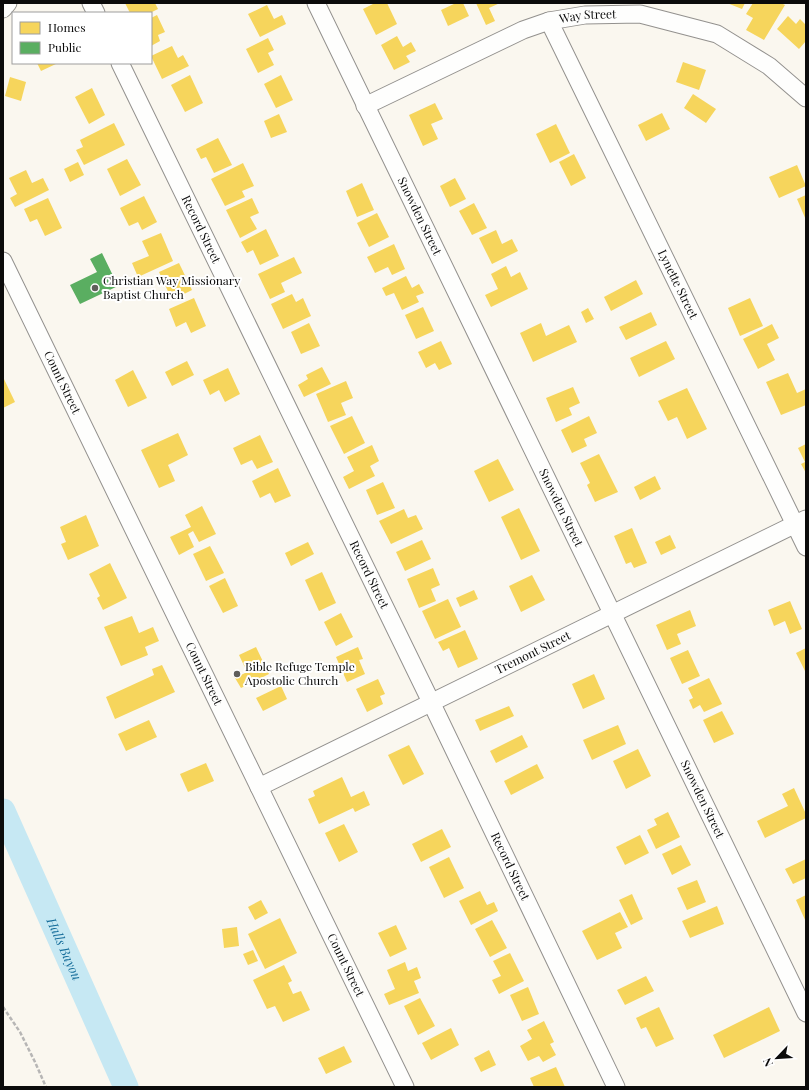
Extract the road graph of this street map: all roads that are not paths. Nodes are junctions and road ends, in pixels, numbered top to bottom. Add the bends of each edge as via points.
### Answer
1 (8, 3) edge
2 (91, 3) edge
3 (316, 3) edge
4 (3, 8) edge
5 (96, 12) edge
6 (549, 21) junction
7 (120, 64) edge
8 (806, 98) edge
9 (365, 106) junction
10 (3, 261) edge
11 (801, 521) edge
12 (806, 547) edge
13 (612, 613) junction
14 (431, 702) junction
15 (259, 787) junction
16 (806, 1013) edge
17 (405, 1087) edge
18 (616, 1087) edge

1 - 4 street
2 - 5 street
3 - 9 street, Snowden Street
6 - 8 street, Way Street via 585,15 640,14 717,34 769,66
6 - 9 street, Way Street via 522,30
6 - 11 street, Lynette Street
7 - 14 street, Record Street
9 - 13 street, Snowden Street
10 - 15 street, Count Street
11 - 12 street, Lynette Street
11 - 13 street, Tremont Street
13 - 14 street, Tremont Street
13 - 16 street, Snowden Street
14 - 15 street, Tremont Street
14 - 18 street, Record Street
15 - 17 street, Count Street

